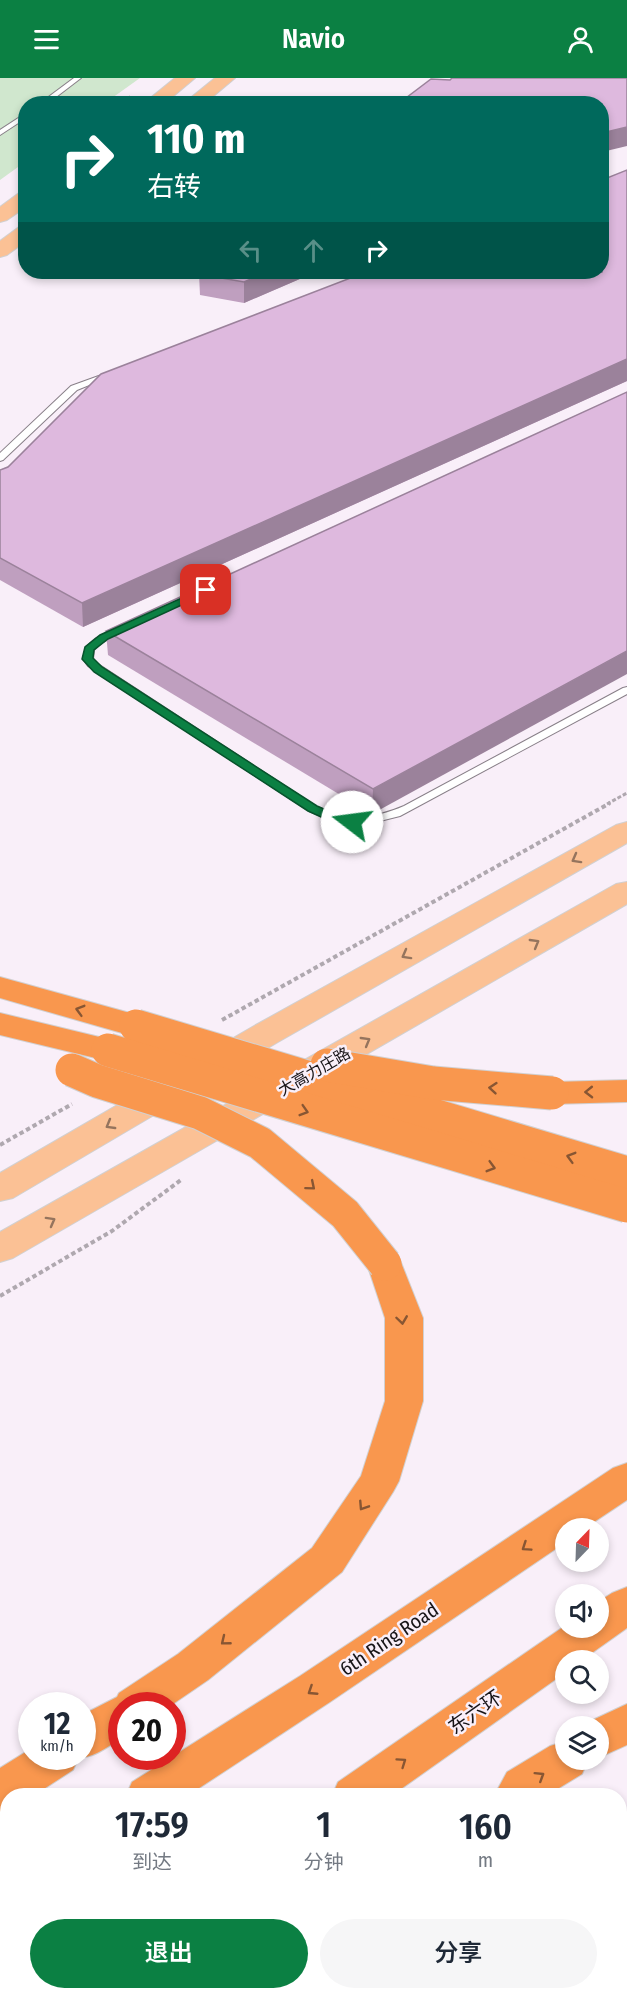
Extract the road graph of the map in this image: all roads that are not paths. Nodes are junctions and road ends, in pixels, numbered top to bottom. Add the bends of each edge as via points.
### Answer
1 (78, 78) edge
2 (183, 78) edge
3 (226, 78) edge
4 (53, 96) edge
5 (162, 96) edge
6 (202, 96) edge
7 (18, 121) edge
8 (0, 133) edge
9 (18, 203) edge
10 (0, 216) edge
11 (18, 237) edge
12 (0, 251) edge
13 (118, 372) edge
14 (0, 458) edge
15 (134, 623) edge
16 (627, 690) edge
17 (627, 831) edge
18 (627, 891) edge
19 (0, 987) edge
20 (0, 1024) edge
21 (136, 1026) junction
22 (0, 1037) edge
23 (627, 1091) edge
24 (627, 1173) edge
25 (0, 1189) edge
26 (627, 1206) edge
27 (0, 1250) edge
28 (627, 1479) edge
29 (627, 1605) edge
30 (609, 1618) edge
31 (580, 1638) edge
32 (155, 1692) edge
33 (627, 1723) edge
34 (609, 1732) edge
35 (555, 1767) edge
36 (35, 1770) edge
37 (6, 1788) edge
38 (160, 1788) edge
39 (365, 1788) edge
40 (522, 1788) edge

1 - 4 lane
2 - 5 main road
3 - 6 main road
7 - 8 lane
9 - 10 main road
11 - 12 main road
13 - 14 lane via 74,388
15 - 16 lane via 93,645 87,654 91,664 313,809 343,821 373,821 396,814
17 -> 25 main road
27 -> 18 main road, 大高力庄路
21 -> 19 highway
20 -> 26 highway, bridge via 108,1050
23 -> 21 highway, bridge via 552,1093 433,1083
24 -> 21 highway, bridge
22 -> 32 highway, bridge via 77,1084 97,1081 200,1113 260,1143 345,1214 385,1264 404,1318 404,1401 379,1481 327,1560 193,1667
28 -> 38 highway, 6th Ring Road
29 - 30 highway, 东六环
39 -> 31 highway, 东六环
33 - 34 highway
40 -> 35 highway
36 - 37 highway

